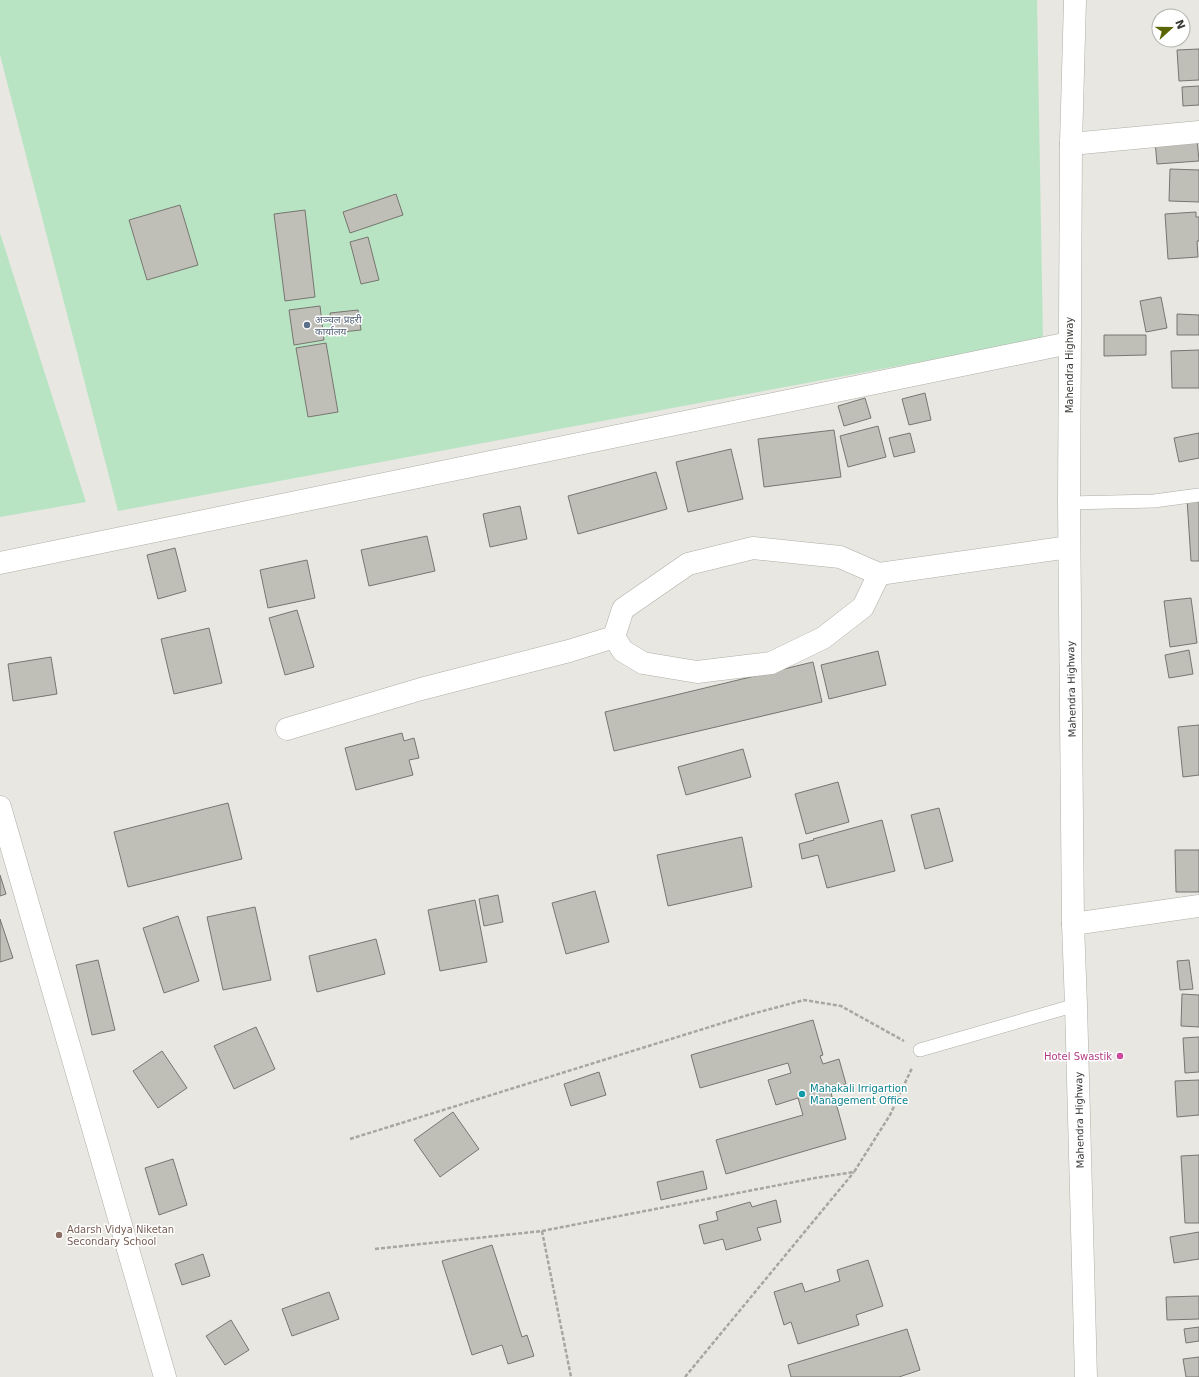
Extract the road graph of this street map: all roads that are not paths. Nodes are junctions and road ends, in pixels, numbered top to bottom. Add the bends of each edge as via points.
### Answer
1 (1075, 0) edge
2 (1199, 132) edge
3 (1071, 144) junction
4 (1069, 343) junction
5 (1199, 495) edge
6 (1069, 503) junction
7 (1069, 547) junction
8 (0, 563) edge
9 (879, 574) junction
10 (614, 637) junction
11 (287, 729) dead end
12 (0, 807) edge
13 (1199, 906) edge
14 (1073, 924) junction
15 (1076, 1004) junction
16 (920, 1050) road end
17 (165, 1377) edge
18 (1086, 1377) edge

1 - 3 main road, Mahendra Highway
2 - 3 main road
3 - 4 main road, Mahendra Highway
4 - 6 main road, Mahendra Highway
4 - 8 main road
5 - 6 lane via 1154,501
6 - 7 main road, Mahendra Highway
7 - 9 main road
7 - 14 main road, Mahendra Highway
9 - 10 main road via 840,558 753,548 688,564 622,609
9 - 10 main road via 863,607 823,638 770,663 697,672 643,663 623,651
10 - 11 main road via 421,689
12 - 17 main road
13 - 14 main road
14 - 15 main road, Mahendra Highway
15 - 16 lane
15 - 18 main road, Mahendra Highway

